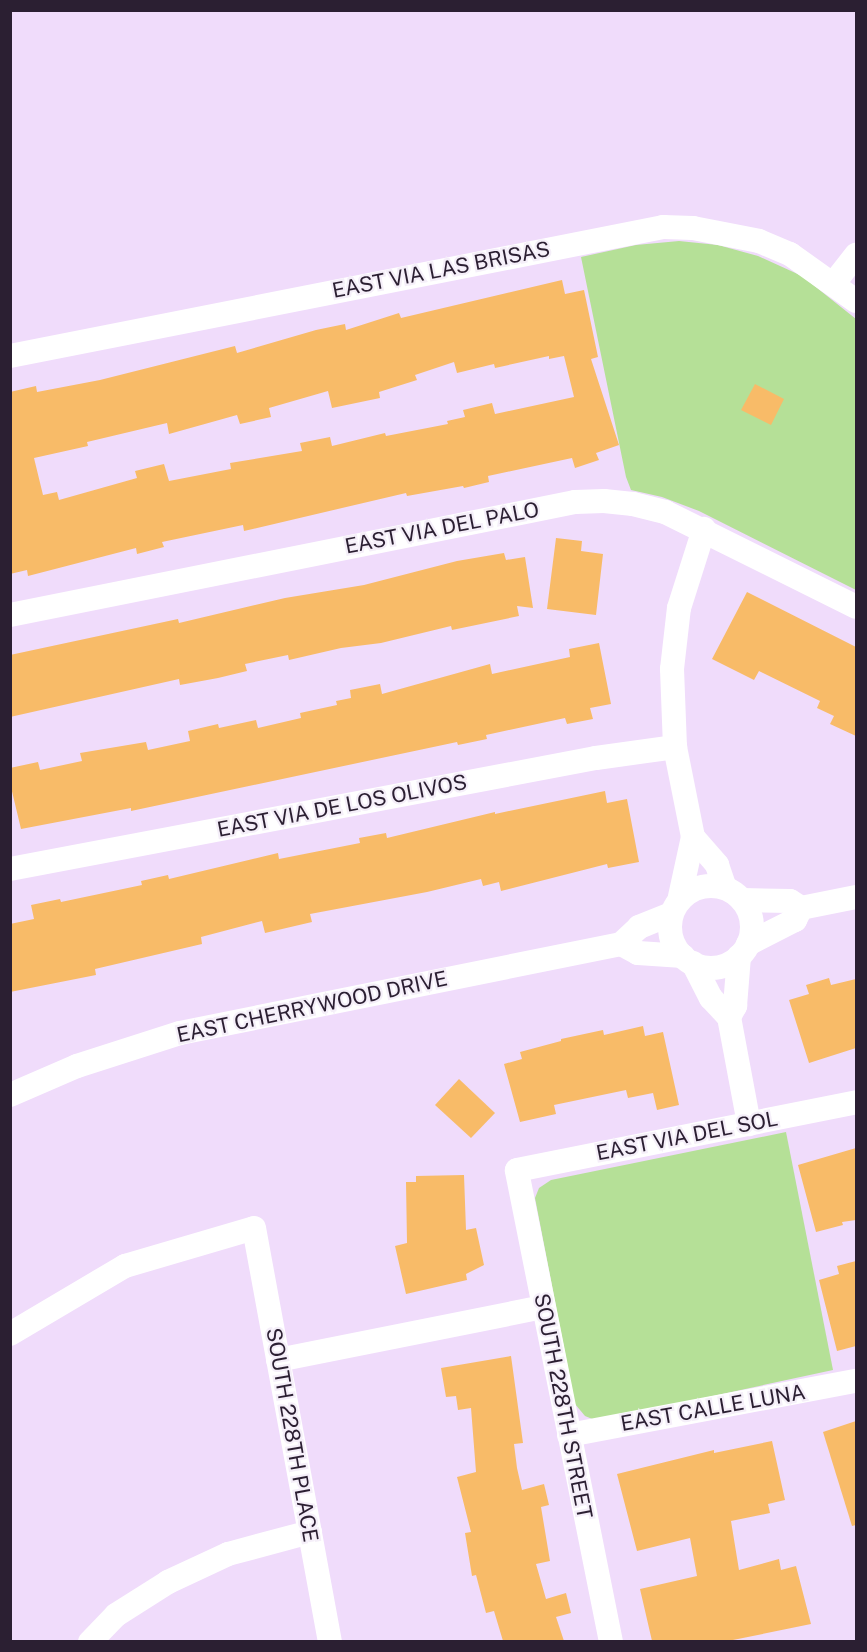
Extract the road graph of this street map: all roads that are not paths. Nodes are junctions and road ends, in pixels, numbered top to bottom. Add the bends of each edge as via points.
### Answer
1 (856, 255) edge
2 (834, 284) junction
3 (856, 301) edge
4 (10, 356) edge
5 (704, 529) junction
6 (856, 607) edge
7 (10, 615) edge
8 (675, 747) junction
9 (693, 837) junction
10 (10, 869) edge
11 (733, 894) junction
12 (856, 897) edge
13 (676, 908) junction
14 (801, 908) junction
15 (621, 944) junction
16 (743, 950) junction
17 (688, 960) junction
18 (729, 1017) junction
19 (10, 1095) edge
20 (856, 1102) edge
21 (749, 1124) junction
22 (517, 1170) joint
23 (543, 1307) junction
24 (10, 1334) edge
25 (278, 1360) junction
26 (856, 1381) edge
27 (569, 1435) junction
28 (310, 1532) junction
29 (90, 1641) edge
30 (330, 1641) edge
31 (611, 1641) edge

1 - 2 street
2 - 3 street, EAST VIA LAS BRISAS
2 - 4 street, EAST VIA LAS BRISAS via 790,254 759,241 693,228 663,227
5 - 6 street, EAST VIA DEL PALO
5 - 7 street, EAST VIA DEL PALO via 665,512 633,504 575,502
5 - 8 street via 688,575 675,639 671,698
8 - 9 street
8 - 10 street, EAST VIA DE LOS OLIVOS via 596,758
9 - 11 street
9 - 13 street
11 - 13 street via 705,886 686,894
11 - 14 street via 790,901
11 - 16 street via 751,921
12 - 14 street
13 - 15 street via 639,927
13 - 17 street via 671,937
14 - 16 street via 795,920
15 - 17 street via 638,953
15 - 19 street, EAST CHERRYWOOD DRIVE via 180,1033 77,1066
16 - 17 street via 717,967
16 - 18 street via 735,1006
17 - 18 street via 711,998
18 - 21 street
20 - 21 street, EAST VIA DEL SOL
21 - 22 street, EAST VIA DEL SOL
22 - 23 street, SOUTH 228TH STREET
23 - 25 street
23 - 27 street, SOUTH 228TH STREET
24 - 25 street, SOUTH 228TH PLACE via 125,1266 254,1228
25 - 28 street, SOUTH 228TH PLACE
26 - 27 street, EAST CALLE LUNA
27 - 31 street, SOUTH 228TH STREET
28 - 29 street via 228,1554 168,1582 116,1615
28 - 30 street, SOUTH 228TH PLACE

